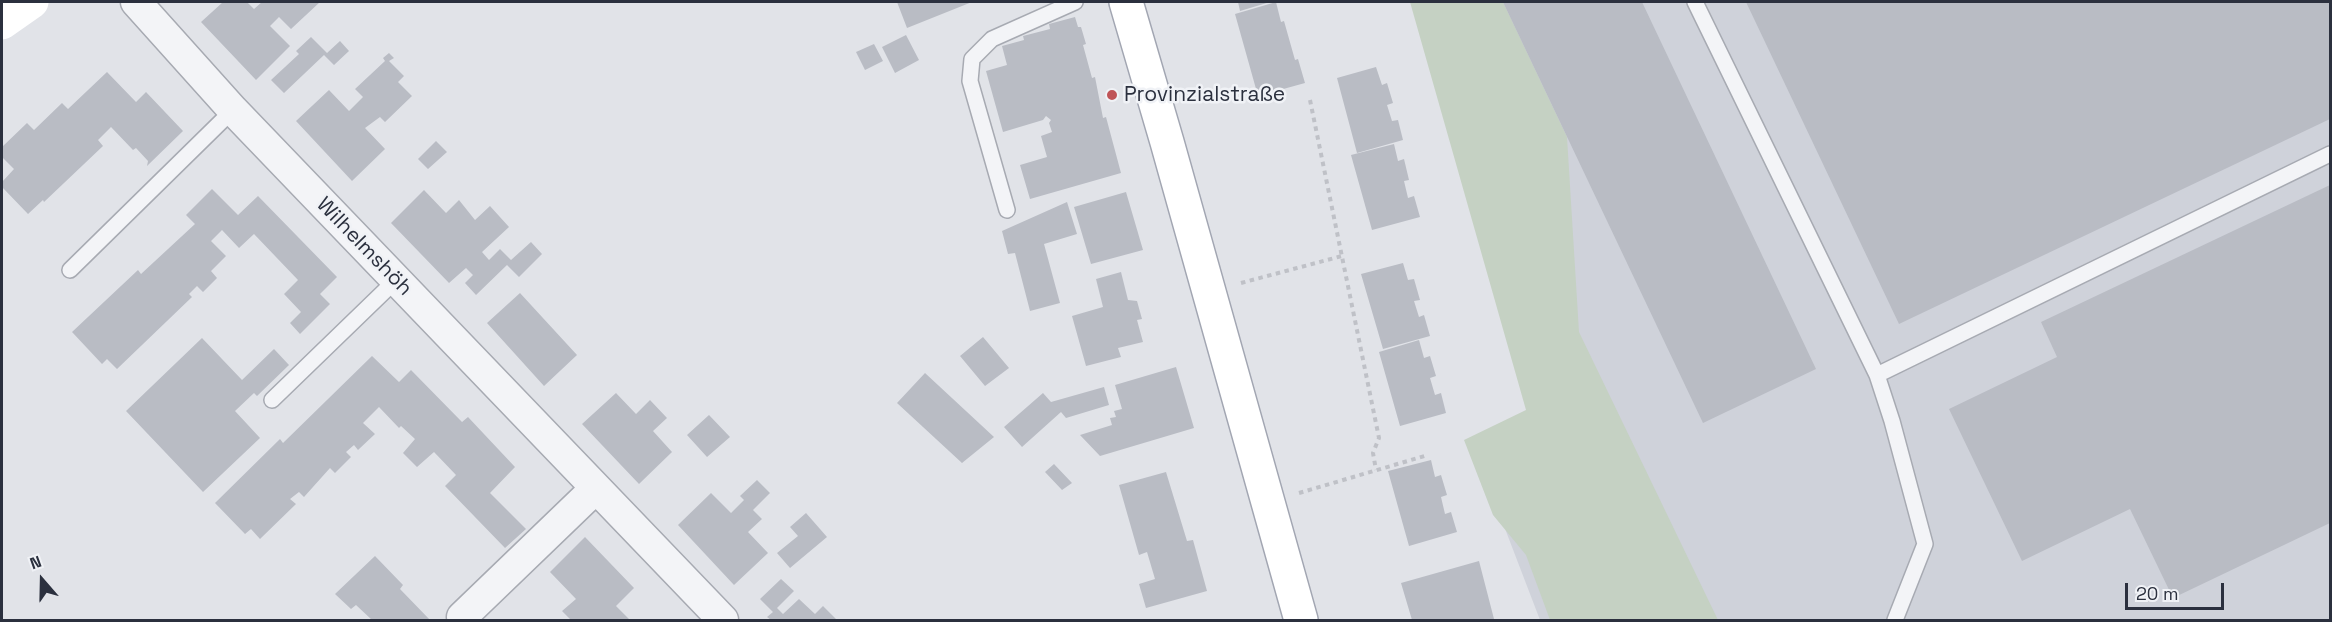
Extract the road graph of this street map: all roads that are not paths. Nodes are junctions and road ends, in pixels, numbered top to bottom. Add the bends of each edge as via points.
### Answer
1 (32, 2) edge
2 (136, 2) edge
3 (1075, 2) edge
4 (1126, 2) edge
5 (1695, 2) edge
6 (2, 23) edge
7 (233, 110) junction
8 (2331, 153) edge
9 (1007, 210) dead end
10 (70, 270) dead end
11 (395, 281) junction
12 (1877, 375) junction
13 (272, 400) dead end
14 (596, 488) junction
15 (462, 617) dead end
16 (723, 621) edge
17 (1301, 621) edge
18 (1895, 621) edge

1 - 6 main road
2 - 7 street, Wilhelmshöh
3 - 9 lane via 992,39 972,59 970,81
4 - 17 main road
5 - 12 lane
7 - 10 lane
7 - 11 street, Wilhelmshöh
8 - 12 lane
11 - 13 lane
11 - 14 street, Wilhelmshöh
12 - 18 lane via 1925,544
14 - 15 street
14 - 16 street, Wilhelmshöh

